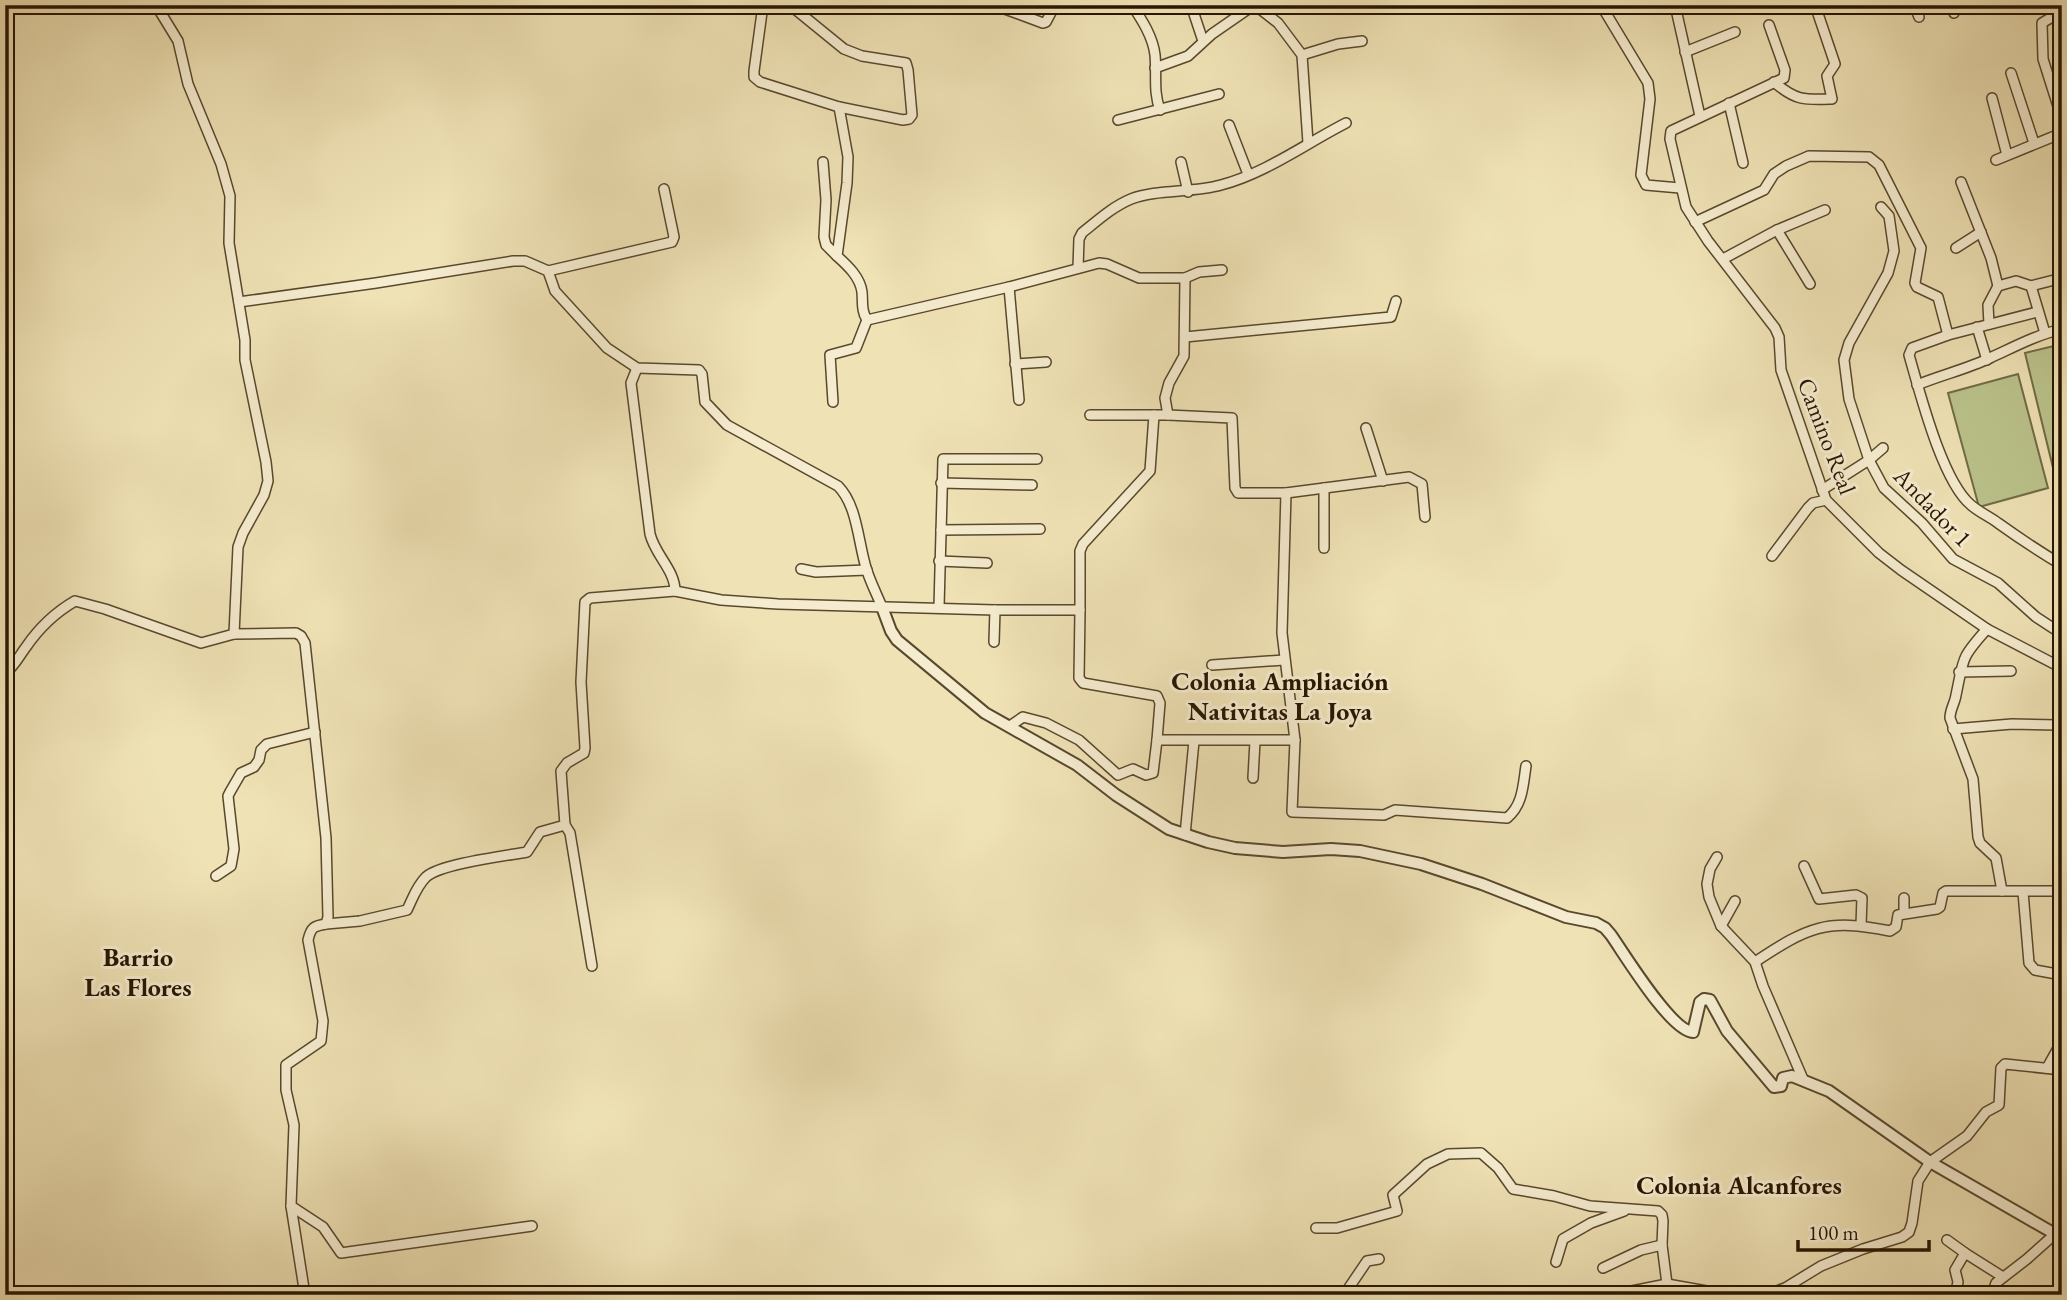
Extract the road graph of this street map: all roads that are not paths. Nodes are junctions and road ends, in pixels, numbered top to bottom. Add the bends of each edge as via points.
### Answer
1 (156, 5) edge
2 (763, 5) edge
3 (790, 5) edge
4 (1004, 5) edge
5 (1055, 5) edge
6 (1132, 5) edge
7 (1191, 5) edge
8 (1601, 5) edge
9 (1675, 5) edge
10 (1815, 5) edge
11 (1914, 5) edge
12 (1250, 6) edge
13 (2062, 11) edge
14 (1919, 17) dead end
15 (1769, 25) dead end
16 (1735, 32) dead end
17 (1362, 40) dead end
18 (1203, 41) junction
19 (1685, 52) junction
20 (1302, 55) junction
21 (1155, 68) junction
22 (2011, 73) dead end
23 (1774, 82) junction
24 (1219, 94) dead end
25 (1992, 98) dead end
26 (1729, 103) junction
27 (839, 107) junction
28 (1160, 110) junction
29 (1700, 116) junction
30 (2062, 119) edge
31 (1118, 120) dead end
32 (1346, 123) dead end
33 (1230, 125) dead end
34 (2062, 133) edge
35 (1308, 143) junction
36 (2034, 144) junction
37 (2007, 155) junction
38 (1996, 160) dead end
39 (823, 162) dead end
40 (1181, 162) dead end
41 (1743, 163) dead end
42 (1248, 174) junction
43 (1961, 182) dead end
44 (1680, 188) junction
45 (664, 189) dead end
46 (1188, 192) junction
47 (1881, 206) dead end
48 (1825, 211) dead end
49 (1695, 222) junction
50 (1777, 230) junction
51 (1981, 232) junction
52 (1956, 248) dead end
53 (836, 256) junction
54 (1723, 259) junction
55 (1078, 268) junction
56 (1222, 270) dead end
57 (548, 271) junction
58 (1185, 278) junction
59 (2062, 278) edge
60 (1810, 285) dead end
61 (1998, 286) junction
62 (2031, 286) junction
63 (1009, 287) junction
64 (1396, 301) dead end
65 (239, 302) junction
66 (2037, 312) junction
67 (867, 320) junction
68 (1989, 324) junction
69 (1976, 327) junction
70 (2062, 330) edge
71 (2045, 333) junction
72 (1948, 335) junction
73 (1185, 337) junction
74 (1987, 360) junction
75 (1046, 362) dead end
76 (1016, 364) junction
77 (637, 368) junction
78 (1917, 384) junction
79 (1019, 400) dead end
80 (834, 402) dead end
81 (1090, 415) dead end
82 (1154, 415) junction
83 (1168, 415) junction
84 (1366, 428) dead end
85 (1883, 448) dead end
86 (1037, 459) dead end
87 (1869, 460) junction
88 (1383, 481) junction
89 (942, 482) junction
90 (1032, 485) dead end
91 (1324, 488) junction
92 (1822, 490) junction
93 (1286, 493) junction
94 (1826, 500) junction
95 (1425, 517) dead end
96 (1040, 529) dead end
97 (941, 530) junction
98 (1324, 548) dead end
99 (1772, 556) dead end
100 (939, 561) junction
101 (987, 563) dead end
102 (2062, 565) edge
103 (801, 569) dead end
104 (867, 570) junction
105 (675, 591) junction
106 (882, 607) junction
107 (939, 607) junction
108 (995, 610) junction
109 (1080, 610) junction
110 (1987, 629) junction
111 (234, 634) junction
112 (2062, 634) edge
113 (994, 642) dead end
114 (1284, 660) junction
115 (1212, 665) dead end
116 (2062, 668) edge
117 (2011, 671) dead end
118 (1959, 672) junction
119 (5, 673) edge
120 (2058, 725) dead end
121 (1010, 726) junction
122 (1954, 729) junction
123 (315, 732) junction
124 (1157, 740) junction
125 (1295, 740) junction
126 (1194, 741) junction
127 (1255, 741) junction
128 (1525, 766) dead end
129 (1253, 778) dead end
130 (565, 825) junction
131 (1185, 835) junction
132 (1717, 857) dead end
133 (1804, 866) dead end
134 (216, 876) dead end
135 (2002, 891) junction
136 (2062, 891) edge
137 (2023, 892) junction
138 (1904, 898) dead end
139 (1735, 901) dead end
140 (1904, 913) junction
141 (327, 924) junction
142 (1861, 925) junction
143 (1721, 926) junction
144 (1755, 962) junction
145 (592, 966) dead end
146 (2062, 975) edge
147 (2062, 1041) edge
148 (2047, 1069) junction
149 (2062, 1070) edge
150 (1803, 1079) junction
151 (1930, 1162) junction
152 (291, 1206) junction
153 (1625, 1210) junction
154 (532, 1226) dead end
155 (1316, 1228) dead end
156 (2058, 1236) edge
157 (1947, 1240) dead end
158 (1662, 1245) junction
159 (1965, 1253) junction
160 (1379, 1259) dead end
161 (1556, 1262) dead end
162 (1603, 1268) dead end
163 (2003, 1277) junction
164 (1667, 1284) junction
165 (1632, 1290) dead end
166 (304, 1295) edge
167 (1345, 1295) edge
168 (1729, 1295) edge
169 (1765, 1295) edge
170 (1955, 1295) edge
171 (1993, 1295) edge

1 - 65 street via 178,41 188,84 230,196 229,243
2 - 27 street via 754,77
3 - 27 street via 844,49 906,63 909,119
4 - 5 street via 1043,23
6 - 21 street via 1151,40
7 - 18 street
8 - 44 street via 1648,83 1643,182
9 - 19 street
10 - 23 street via 1835,64 1827,76 1832,99 1789,96
11 - 14 street
12 - 18 street
12 - 20 street via 1278,23
13 - 30 street via 2042,23 2043,59
15 - 23 street via 1785,70 1784,78
16 - 19 street
17 - 20 street
18 - 21 street via 1188,56
19 - 29 street
20 - 35 street
21 - 28 street
22 - 36 street
23 - 26 street
24 - 28 street
25 - 37 street
26 - 29 street
26 - 41 street
27 - 53 street via 848,157
28 - 31 street
29 - 44 street, Camino Real via 1671,131
32 - 35 street
33 - 42 street
34 - 36 street
35 - 42 street
36 - 37 street
37 - 38 street
39 - 53 street via 824,237
40 - 46 street
42 - 46 street
43 - 51 street
44 - 49 street, Camino Real
45 - 57 street via 672,242
46 - 55 street via 1146,195 1116,206 1082,233
47 - 87 street, Andador 1 via 1889,216 1894,251 1888,273 1844,360 1849,399
48 - 50 street
49 - 54 street, Camino Real
49 - 72 street via 1764,190 1774,174 1809,156 1869,157 1879,165 1921,248 1915,283 1938,297
50 - 54 street
50 - 60 street
51 - 52 street
51 - 61 street
53 - 67 street via 858,279
54 - 92 street, Camino Real via 1779,337 1781,370
55 - 58 street via 1107,264 1139,278
55 - 63 street
56 - 58 street
57 - 65 street via 526,261 513,261
57 - 77 street via 555,292 607,348
58 - 73 street
59 - 62 street
61 - 62 street via 2016,281
61 - 68 street via 1988,305
62 - 66 street
63 - 67 street
63 - 76 street
64 - 73 street via 1391,317
65 - 111 street via 268,481 238,547
66 - 68 street
66 - 71 street
67 - 80 street via 856,348 830,355
68 - 69 street
69 - 72 street
69 - 74 street
70 - 71 street
71 - 74 street
72 - 78 street via 1912,348 1909,355
73 - 83 street via 1182,361 1173,372 1165,398
74 - 78 street
75 - 76 street
76 - 79 street
77 - 104 street via 699,370 705,402 727,425 838,486 849,503
77 - 105 street via 631,383 650,534 675,580
78 - 102 street via 1940,451 1970,505
81 - 82 street
82 - 83 street
82 - 109 street via 1150,471 1080,551
83 - 93 street via 1232,418 1238,493
84 - 88 street
85 - 87 street
86 - 89 street via 943,459
87 - 92 street
87 - 112 street, Andador 1 via 1884,488 1953,559 1998,583
88 - 91 street
88 - 95 street via 1409,477 1422,484
89 - 90 street
89 - 97 street
91 - 93 street
91 - 98 street
92 - 94 street, Camino Real
93 - 114 street
94 - 99 street via 1808,508
94 - 110 street, Camino Real via 1879,553
96 - 97 street
97 - 100 street
100 - 101 street
100 - 107 street
103 - 104 street
104 - 106 street
105 - 106 street via 720,600
105 - 130 street via 584,602 581,682 586,748 561,771
106 - 107 street
106 - 121 street via 891,631 905,648 985,713
107 - 108 street
108 - 109 street
108 - 113 street
109 - 124 street via 1079,678 1083,683 1157,696
110 - 116 street, Camino Real
110 - 118 street via 1963,657
111 - 119 street via 201,643 75,601 59,610
111 - 123 street via 301,636
114 - 115 street
114 - 125 street
117 - 118 street
118 - 122 street via 1950,718
120 - 122 street
121 - 124 street via 1023,717 1063,731 1118,775 1133,769 1153,774
121 - 131 street via 1077,765 1156,822
122 - 135 street via 1973,779 1978,837 1996,858
123 - 134 street via 267,744 254,767 241,774 228,796 233,829 231,866
123 - 141 street via 326,838
124 - 126 street
125 - 127 street
125 - 128 street via 1291,808 1296,813 1384,815 1395,810 1507,818 1520,801
126 - 127 street
126 - 131 street
127 - 129 street
130 - 141 street via 540,832 527,852 429,874 407,910
130 - 145 street
131 - 150 street via 1235,848 1331,849 1390,856 1482,884 1566,917 1596,923 1611,935 1684,1030 1693,1032 1700,1002 1710,1000 1727,1031 1774,1087 1781,1086 1785,1077
132 - 143 street via 1707,884
133 - 142 street via 1819,899 1862,898
135 - 137 street
135 - 140 street via 1946,891 1937,909
136 - 137 street
137 - 146 street via 2029,963 2035,970
138 - 140 street
139 - 143 street
140 - 142 street via 1898,915 1896,927 1890,931
141 - 152 street via 310,929 308,940 323,1021 321,1041 286,1065 294,1125
142 - 144 street via 1808,930
143 - 144 street
144 - 150 street
147 - 148 street
148 - 149 street
148 - 151 street via 2001,1068 1999,1105 1986,1112 1967,1136
150 - 151 street via 1845,1100
151 - 156 street
151 - 169 street via 1918,1181 1909,1232 1821,1266
152 - 154 street via 323,1227 341,1253
152 - 166 street
153 - 155 street via 1513,1189 1481,1153 1448,1154 1427,1164 1393,1195 1397,1210 1337,1228
153 - 158 street via 1658,1211 1662,1215
153 - 161 street via 1563,1239
156 - 163 street
157 - 159 street
158 - 162 street
158 - 164 street
159 - 163 street
159 - 170 street via 1955,1270
160 - 167 street via 1367,1261
163 - 171 street
164 - 165 street
164 - 168 street

